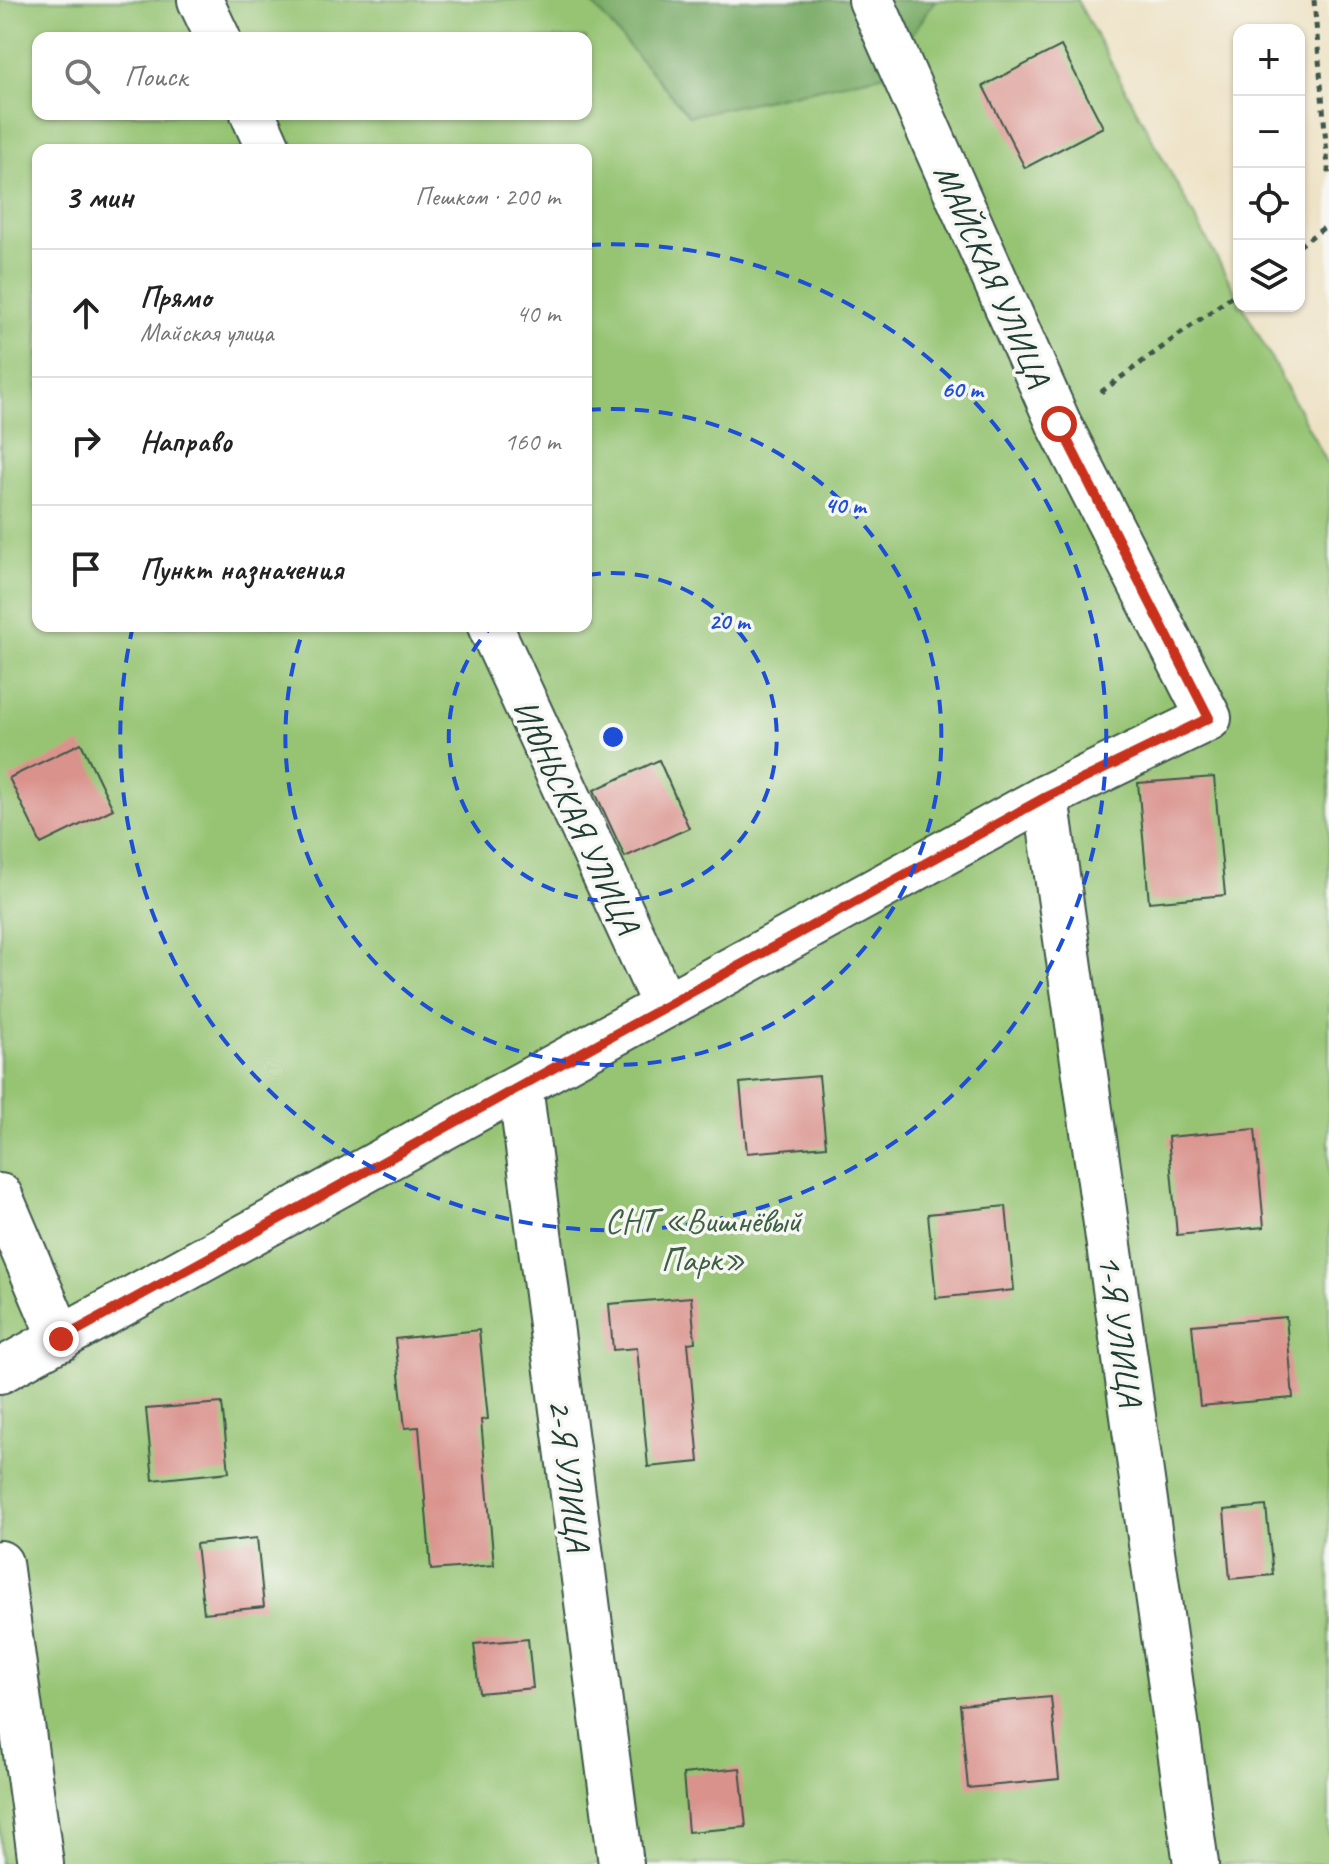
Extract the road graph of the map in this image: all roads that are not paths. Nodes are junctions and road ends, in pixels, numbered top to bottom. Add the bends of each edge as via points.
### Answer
1 (200, 0) edge
2 (871, 0) edge
3 (215, 32) edge
4 (256, 120) edge
5 (266, 144) edge
6 (493, 632) edge
7 (1046, 797) junction
8 (665, 1006) junction
9 (520, 1086) junction
10 (0, 1196) edge
11 (61, 1339) junction
12 (0, 1371) edge
13 (0, 1563) edge
14 (41, 1864) edge
15 (621, 1864) edge
16 (1196, 1864) edge

1 - 3 lane
2 - 7 lane, МАЙСКАЯ УЛИЦА via 1059,424 1209,718
4 - 5 lane
6 - 8 lane, ИЮНЬСКАЯ УЛИЦА
7 - 8 lane
7 - 16 lane, 1-Я УЛИЦА
8 - 9 lane
9 - 11 lane
9 - 15 lane, 2-Я УЛИЦА
10 - 11 lane
11 - 12 lane
13 - 14 lane

